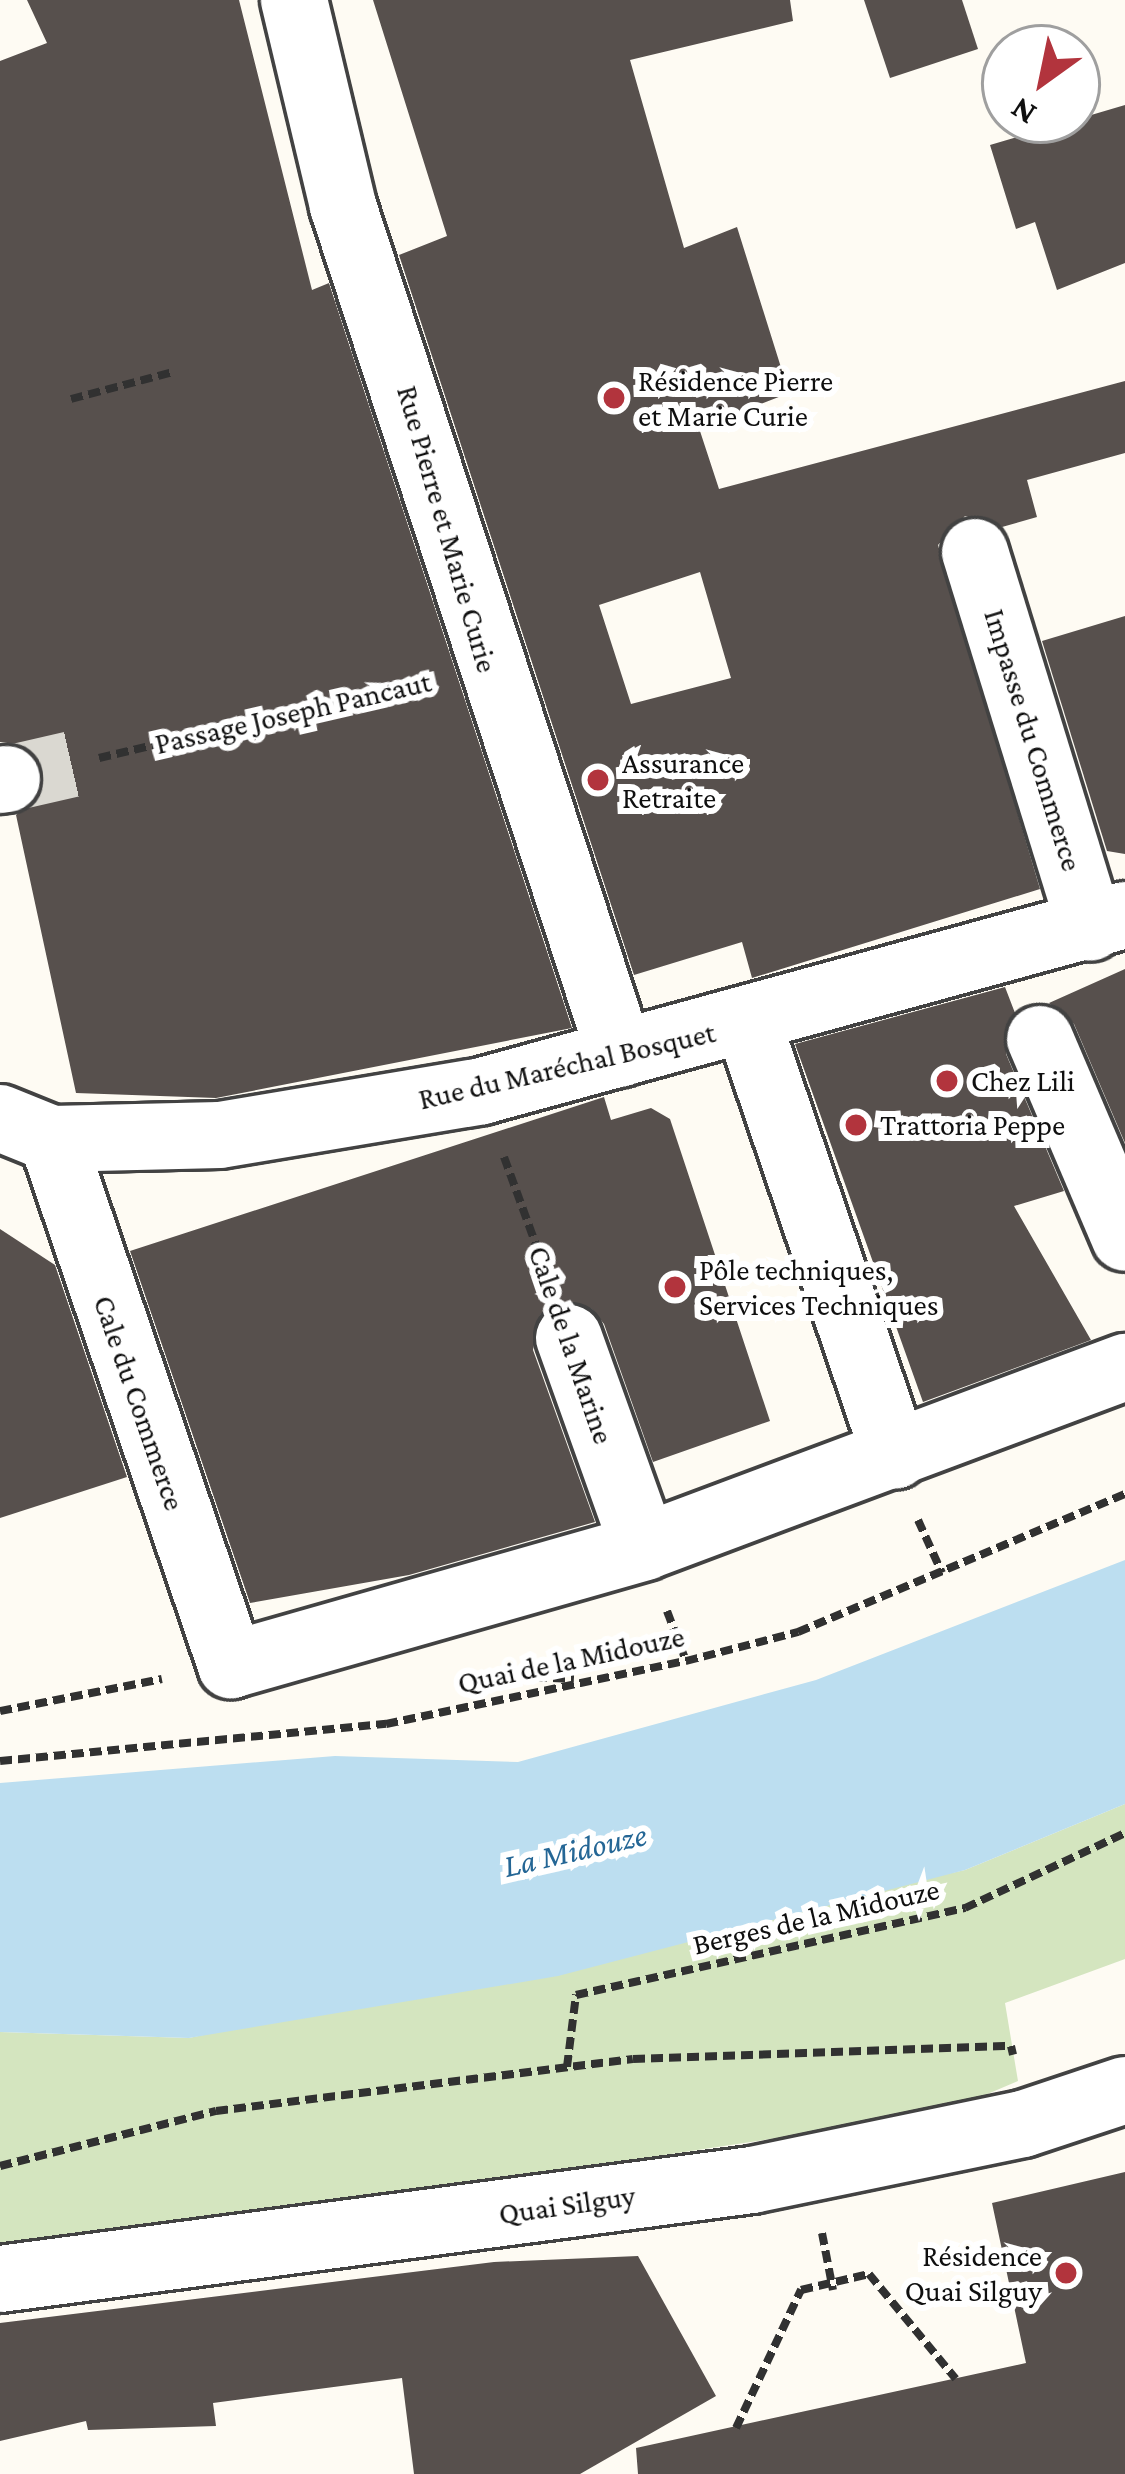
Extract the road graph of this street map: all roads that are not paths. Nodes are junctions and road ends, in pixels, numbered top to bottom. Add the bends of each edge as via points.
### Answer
1 (294, 0) edge
2 (975, 552) dead end
3 (1108, 921) edge
4 (1022, 998) junction
5 (748, 1023) junction
6 (620, 1054) junction
7 (26, 1128) edge
8 (1125, 1238) edge
9 (569, 1337) road end
10 (1125, 1367) edge
11 (904, 1483) junction
12 (653, 1574) junction
13 (1125, 2090) edge
14 (0, 2279) edge

1 - 6 street, Rue Pierre et Marie Curie via 343,206 486,667
2 - 3 street, Impasse du Commerce
3 - 4 street, Rue du Maréchal Bosquet
4 - 5 street, Rue du Maréchal Bosquet
4 - 8 street
5 - 6 street, Rue du Maréchal Bosquet
5 - 11 street
6 - 7 street, Rue du Maréchal Bosquet via 482,1091 220,1136
7 - 12 street, Cale du Commerce via 231,1665
9 - 12 street, Cale de la Marine
10 - 11 street
11 - 12 street
13 - 14 street, Quai Silguy via 1023,2124 752,2180

